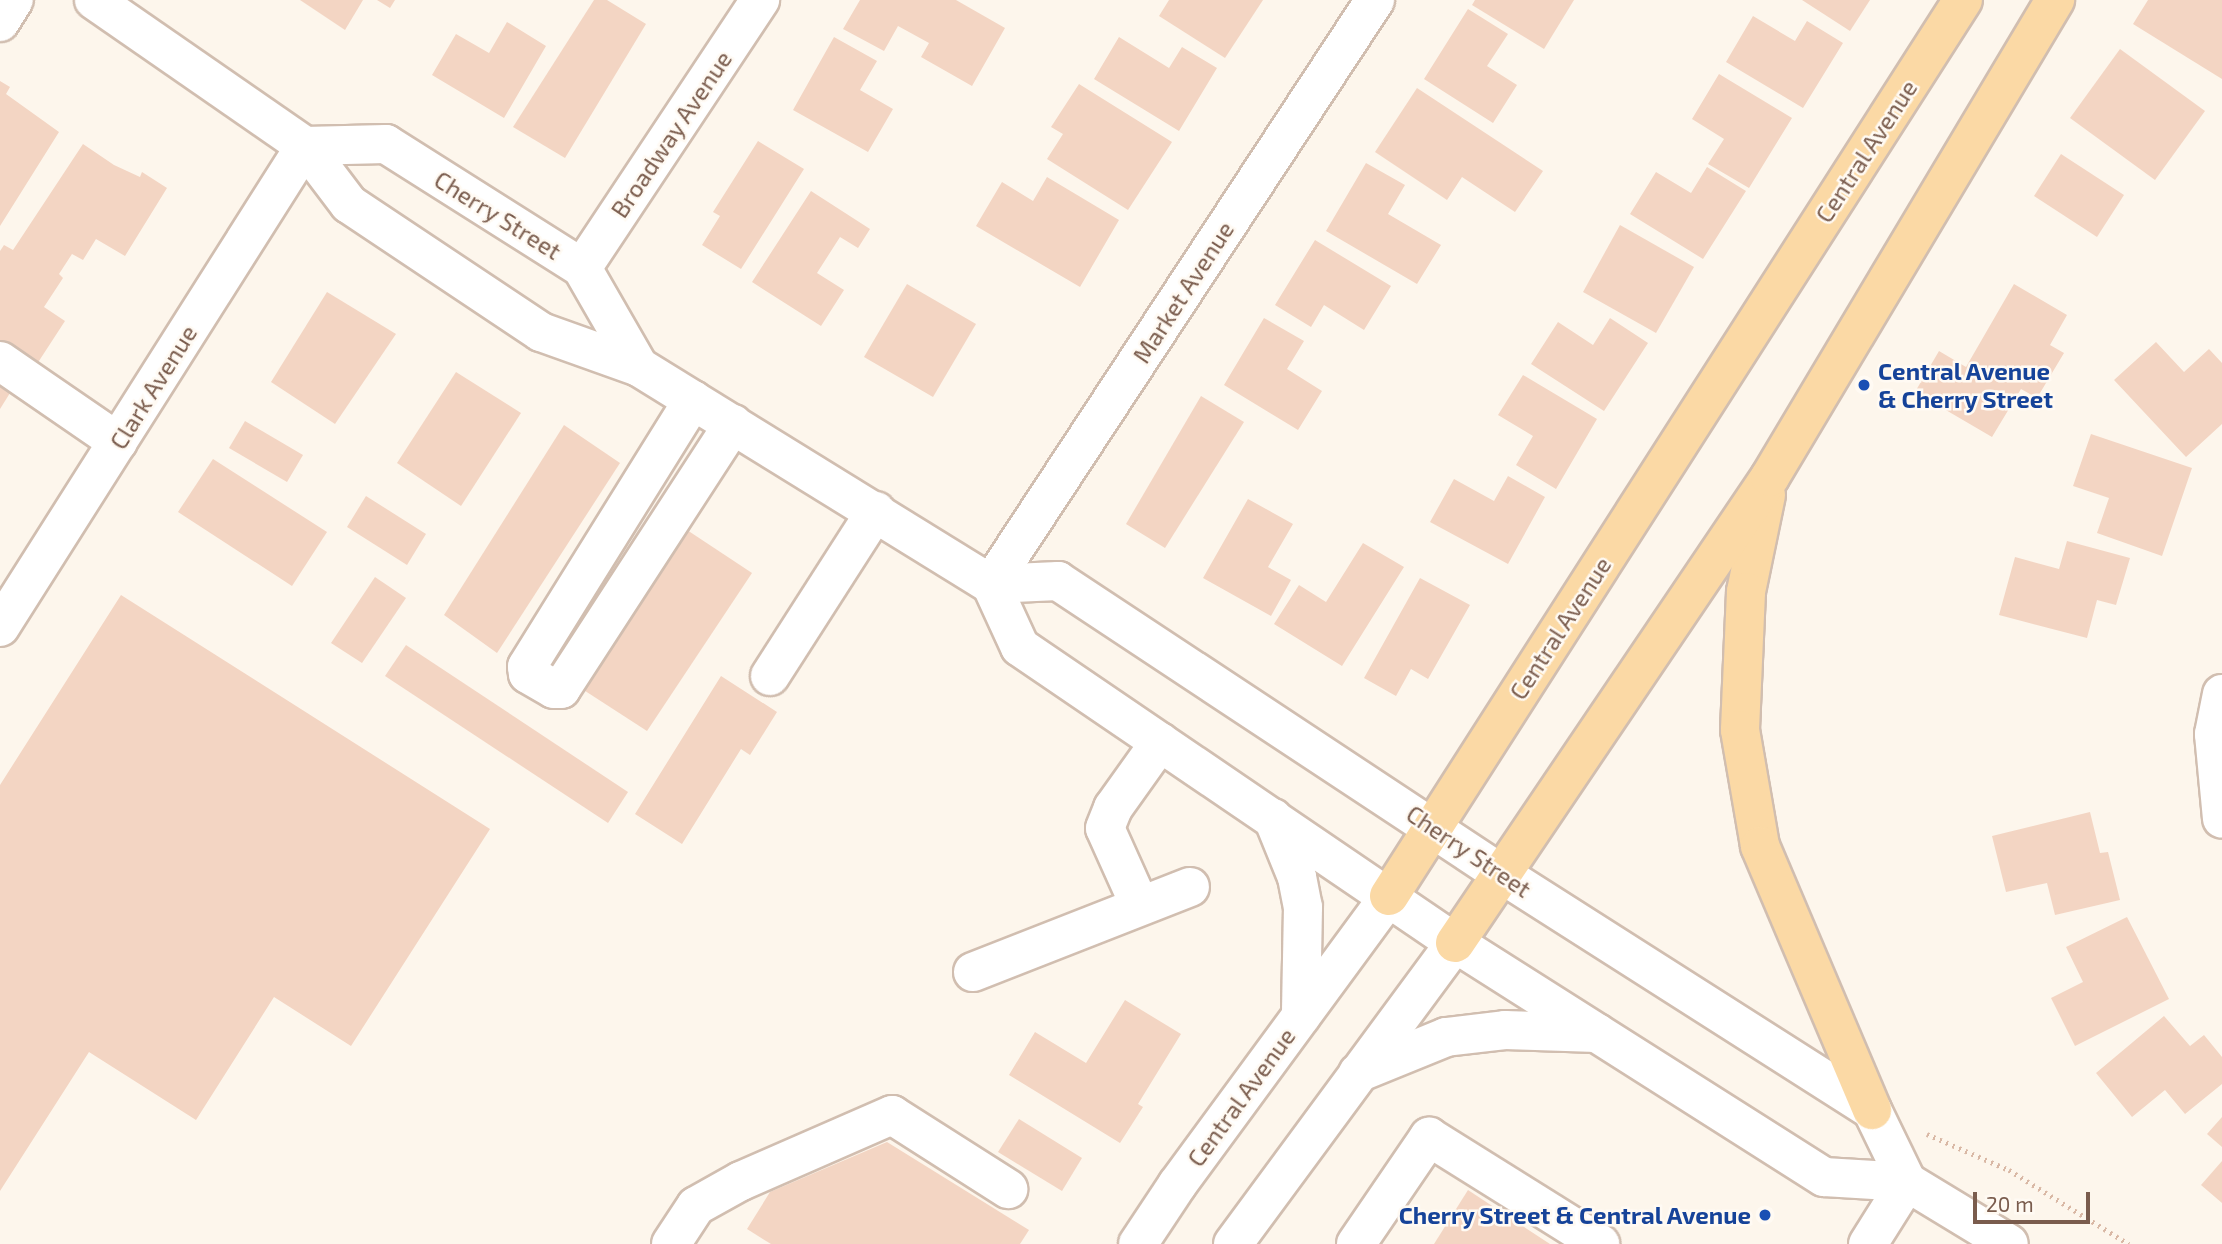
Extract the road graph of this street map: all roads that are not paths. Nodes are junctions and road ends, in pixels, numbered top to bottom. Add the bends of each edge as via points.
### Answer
1 (14, 0) edge
2 (94, 0) edge
3 (760, 0) edge
4 (1375, 0) edge
5 (1963, 0) edge
6 (2055, 0) edge
7 (138, 12) edge
8 (0, 22) edge
9 (305, 146) junction
10 (583, 268) junction
11 (0, 361) edge
12 (639, 367) junction
13 (693, 400) junction
14 (733, 424) junction
15 (118, 442) junction
16 (1770, 477) junction
17 (876, 511) junction
18 (990, 584) junction
19 (0, 626) edge
20 (770, 676) dead end
21 (2222, 694) edge
22 (1160, 742) junction
23 (1273, 818) junction
24 (2222, 819) edge
25 (1433, 826) junction
26 (1503, 875) junction
27 (1190, 887) dead end
28 (1389, 896) junction
29 (1140, 906) junction
30 (1455, 943) junction
31 (973, 972) dead end
32 (1301, 1016) junction
33 (1599, 1033) junction
34 (1358, 1073) junction
35 (1872, 1110) junction
36 (1907, 1182) junction
37 (1008, 1189) dead end
38 (1244, 1240) edge
39 (671, 1244) edge
40 (1138, 1244) edge
41 (1356, 1244) edge
42 (1600, 1244) edge
43 (1868, 1244) edge
44 (2009, 1244) edge

1 - 8 street
2 - 7 street, Cherry Street
3 - 10 street, Broadway Avenue
4 - 18 street, Market Avenue
5 - 25 main road, Central Avenue
6 - 16 main road
7 - 9 street, Cherry Street
9 - 10 street, Cherry Street via 386,144
9 - 12 street, Cherry Street via 349,204 529,324
9 - 15 street, Clark Avenue
10 - 12 street, Cherry Street
11 - 15 street
12 - 13 street, Cherry Street
13 - 14 street, Cherry Street
13 - 14 street via 527,667 528,674 561,689
14 - 17 street, Cherry Street
15 - 19 street, Clark Avenue
16 - 26 main road
16 - 35 main road via 1745,592 1742,743 1760,846
17 - 18 street, Cherry Street
17 - 20 street
18 - 22 street via 1020,647
18 - 25 street, Cherry Street via 1058,581
21 - 24 street via 2214,734
22 - 23 street
22 - 29 street via 1105,828
23 - 28 street
23 - 32 street via 1297,877 1303,907
25 - 26 street, Cherry Street
25 - 28 main road, Central Avenue
26 - 30 main road
26 - 35 street, Cherry Street
27 - 29 street
28 - 30 street
28 - 32 street, Central Avenue
29 - 31 street
30 - 33 street
30 - 34 street
32 - 40 street, Central Avenue
33 - 34 street via 1505,1030 1446,1037
33 - 36 street via 1824,1177
34 - 38 street
35 - 36 street
36 - 43 street
36 - 44 street
37 - 39 street via 892,1115 741,1181 696,1206
41 - 42 street via 1429,1137

